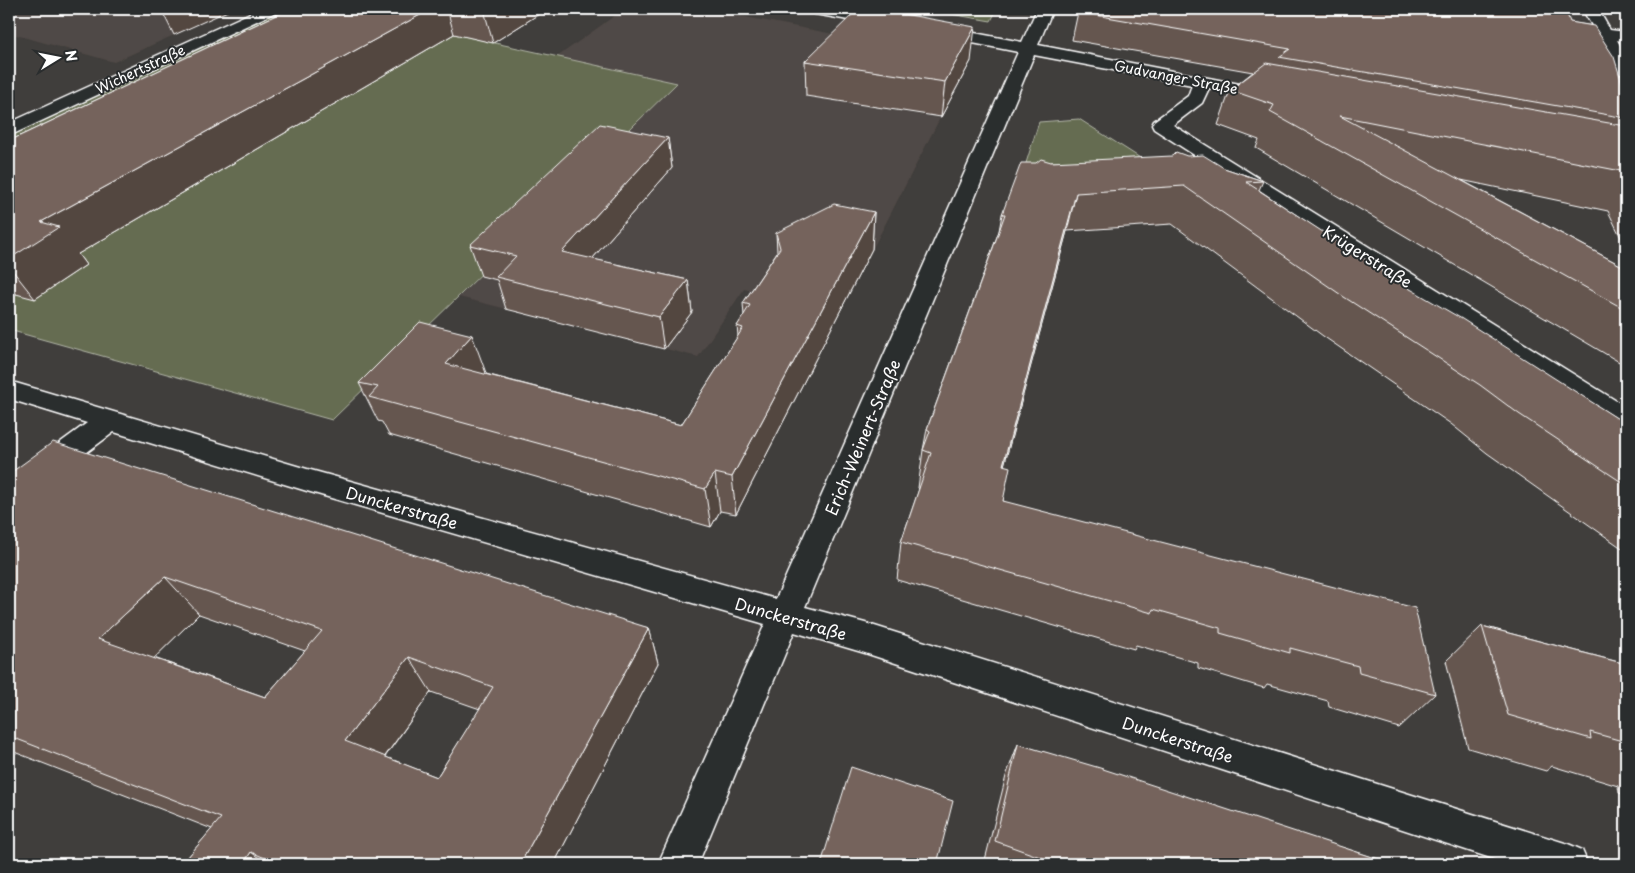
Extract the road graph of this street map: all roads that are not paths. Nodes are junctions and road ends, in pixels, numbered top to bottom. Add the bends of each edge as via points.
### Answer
1 (271, 9) edge
2 (815, 9) edge
3 (1045, 9) edge
4 (1590, 9) edge
5 (1550, 25) edge
6 (906, 26) edge
7 (924, 29) edge
8 (1606, 34) junction
9 (1626, 37) edge
10 (1028, 50) junction
11 (1626, 70) edge
12 (1202, 82) junction
13 (1289, 98) edge
14 (9, 130) edge
15 (9, 390) edge
16 (1626, 420) edge
17 (110, 421) junction
18 (9, 495) edge
19 (786, 616) junction
20 (678, 864) edge
21 (1568, 864) edge

1 - 14 street, Wichertstraße
2 - 6 street
3 - 10 street, Erich-Weinert-Straße
4 - 8 street
5 - 8 street
7 - 10 street, Gudvanger Straße
8 - 9 street
8 - 11 street
10 - 12 street, Gudvanger Straße
10 - 19 street, Erich-Weinert-Straße
12 - 13 street, Gudvanger Straße
12 - 16 street, Krügerstraße via 1196,100 1161,125
15 - 17 street, Dunckerstraße
17 - 18 street
17 - 19 street, Dunckerstraße
19 - 20 street, Erich-Weinert-Straße
19 - 21 street, Dunckerstraße via 884,644

